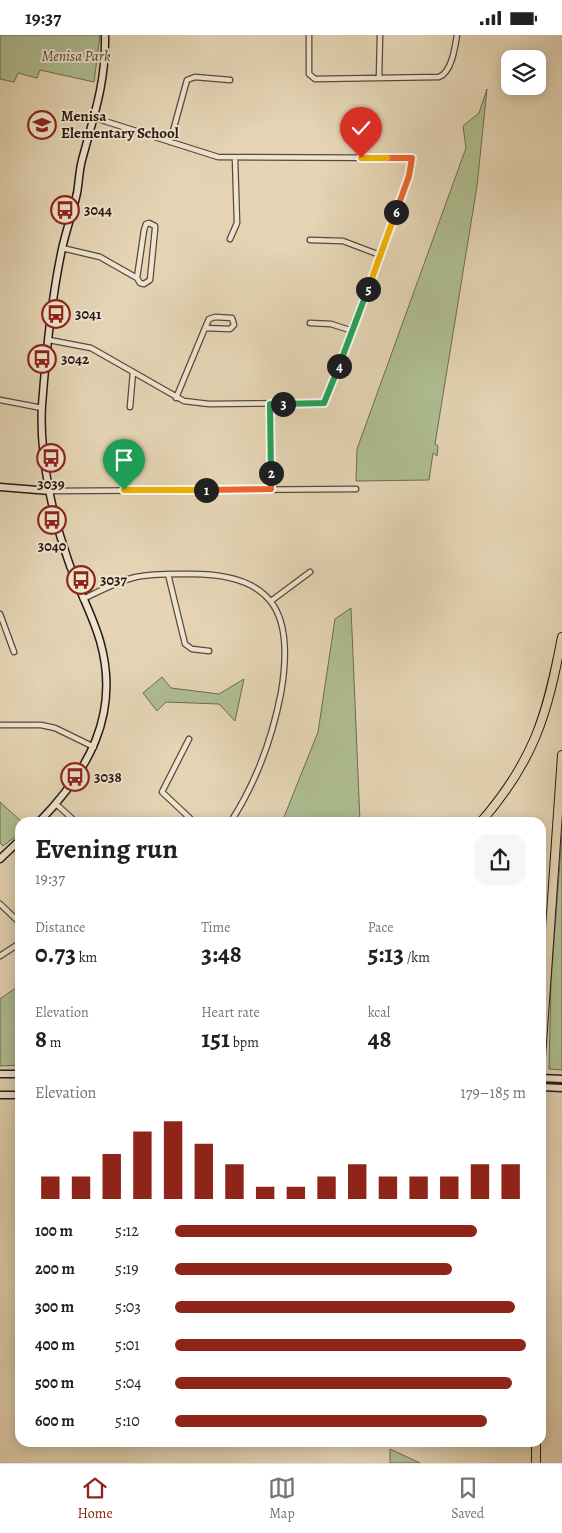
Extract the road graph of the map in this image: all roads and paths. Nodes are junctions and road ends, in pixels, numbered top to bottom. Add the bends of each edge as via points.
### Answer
1 (106, 35) edge
2 (309, 35) edge
3 (380, 35) edge
4 (457, 35) edge
5 (380, 78) junction
6 (230, 80) dead end
7 (95, 118) junction
8 (170, 142) junction
9 (235, 158) junction
10 (230, 239) dead end
11 (310, 240) dead end
12 (62, 248) junction
13 (380, 255) junction
14 (137, 277) junction
15 (310, 323) dead end
16 (205, 328) junction
17 (353, 331) junction
18 (49, 340) junction
19 (133, 372) junction
20 (176, 398) junction
21 (0, 401) edge
22 (270, 404) junction
23 (130, 407) dead end
24 (42, 408) junction
25 (0, 487) edge
26 (271, 489) junction
27 (356, 489) dead end
28 (50, 491) junction
29 (310, 573) dead end
30 (168, 574) junction
31 (83, 599) junction
32 (271, 601) junction
33 (0, 614) edge
34 (562, 637) edge
35 (14, 651) dead end
36 (209, 651) dead end
37 (0, 725) edge
38 (189, 739) dead end
39 (94, 747) junction
40 (562, 755) edge
41 (56, 804) junction
42 (44, 817) edge
43 (70, 817) edge
44 (189, 817) edge
45 (233, 817) edge
46 (485, 817) edge
47 (15, 845) edge
48 (0, 859) edge
49 (0, 905) edge
50 (15, 918) edge
51 (15, 946) edge
52 (0, 956) edge
53 (546, 986) edge
54 (15, 1073) edge
55 (0, 1074) edge
56 (546, 1078) edge
57 (562, 1079) edge
58 (546, 1087) edge
59 (562, 1088) edge
60 (0, 1095) edge
61 (15, 1095) edge
62 (536, 1447) edge
63 (536, 1463) edge

1 - 7 street via 104,79
2 - 5 street via 309,73 315,79
3 - 5 street
4 - 5 street via 444,75 430,79
6 - 8 street via 195,77 188,81
7 - 8 street
7 - 12 street
8 - 9 street via 207,155
9 - 10 street via 237,223
9 - 13 street via 412,158 409,176
11 - 13 street via 342,241
12 - 14 street via 100,257
12 - 18 street
13 - 17 street
14 - 14 street via 144,229 146,224 153,224 156,229 150,280 144,284
15 - 17 street via 331,324
16 - 16 street via 211,317 234,320 230,329
16 - 20 street
17 - 22 street via 324,403
18 - 19 street via 91,348
18 - 24 street
19 - 20 street
19 - 23 street
20 - 22 street via 192,403
21 - 24 street
22 - 26 street
24 - 28 street via 43,446
25 - 28 street
26 - 27 street
26 - 28 street
28 - 31 street via 60,535
29 - 32 street
30 - 31 street via 133,578
30 - 32 street via 232,577 253,585
30 - 36 street via 185,644 192,649
31 - 39 street via 100,641 105,669 104,708
32 - 45 street via 282,621 286,658 272,731 251,786
33 - 35 street
34 - 46 highway via 550,695 530,752 503,796
37 - 39 street via 55,728
38 - 44 street via 162,792
39 - 41 street via 83,770
40 - 53 highway
41 - 42 street
41 - 43 street
47 - 48 street
49 - 50 street
51 - 52 street
54 - 55 street
56 - 57 street
58 - 59 street
60 - 61 street
62 - 63 highway

